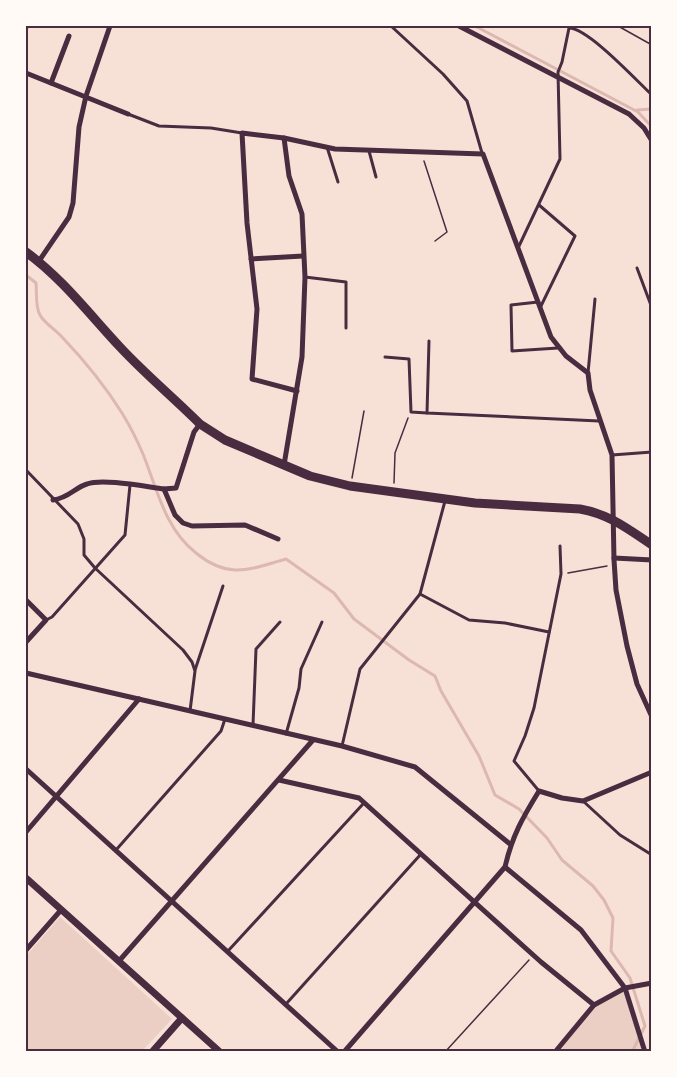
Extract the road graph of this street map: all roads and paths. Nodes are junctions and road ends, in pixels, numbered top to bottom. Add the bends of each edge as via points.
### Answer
1 (110, 26) edge
2 (391, 26) edge
3 (459, 26) edge
4 (618, 26) edge
5 (69, 36) dead end
6 (651, 45) edge
7 (26, 74) edge
8 (558, 77) junction
9 (51, 83) junction
10 (651, 95) edge
11 (86, 96) junction
12 (128, 114) joint
13 (242, 133) junction
14 (284, 138) junction
15 (651, 141) edge
16 (327, 147) junction
17 (368, 150) junction
18 (420, 151) junction
19 (483, 154) junction
20 (376, 177) dead end
21 (338, 182) dead end
22 (539, 205) junction
23 (435, 241) dead end
24 (519, 248) junction
25 (26, 252) edge
26 (303, 256) junction
27 (251, 259) junction
28 (39, 261) junction
29 (637, 268) dead end
30 (305, 277) junction
31 (596, 298) dead end
32 (539, 305) junction
33 (651, 308) edge
34 (346, 328) dead end
35 (429, 342) dead end
36 (558, 348) junction
37 (385, 357) dead end
38 (588, 373) junction
39 (297, 391) junction
40 (364, 411) dead end
41 (411, 412) junction
42 (427, 413) junction
43 (601, 421) junction
44 (200, 424) junction
45 (651, 452) edge
46 (612, 454) junction
47 (284, 465) junction
48 (26, 470) edge
49 (130, 485) junction
50 (350, 486) junction
51 (164, 489) junction
52 (394, 493) junction
53 (445, 499) junction
54 (53, 500) junction
55 (614, 519) junction
56 (278, 539) dead end
57 (651, 545) edge
58 (560, 546) dead end
59 (651, 560) edge
60 (614, 561) junction
61 (95, 568) junction
62 (561, 574) junction
63 (223, 586) dead end
64 (420, 594) junction
65 (26, 600) edge
66 (46, 620) junction
67 (280, 622) dead end
68 (322, 622) dead end
69 (549, 632) junction
70 (26, 642) edge
71 (195, 672) junction
72 (26, 673) edge
73 (139, 699) junction
74 (190, 711) junction
75 (651, 717) edge
76 (225, 719) junction
77 (253, 726) junction
78 (286, 734) junction
79 (314, 740) junction
80 (342, 746) junction
81 (26, 769) edge
82 (651, 772) edge
83 (279, 780) junction
84 (539, 791) junction
85 (56, 797) junction
86 (583, 801) junction
87 (365, 802) junction
88 (26, 832) edge
89 (510, 844) junction
90 (116, 850) junction
91 (422, 854) junction
92 (651, 855) edge
93 (505, 867) junction
94 (26, 878) edge
95 (172, 900) junction
96 (475, 902) junction
97 (61, 910) junction
98 (26, 950) edge
99 (228, 951) junction
100 (534, 956) junction
101 (119, 961) junction
102 (651, 984) edge
103 (626, 988) junction
104 (286, 1004) junction
105 (594, 1005) junction
106 (182, 1018) junction
107 (152, 1052) edge
108 (220, 1052) edge
109 (338, 1052) edge
110 (344, 1052) edge
111 (445, 1052) edge
112 (555, 1052) edge
113 (645, 1052) edge

1 - 11 street
2 - 19 lane via 467,101
3 - 8 street
4 - 6 path
5 - 9 street
7 - 9 street
8 - 10 lane via 566,35 569,28 574,28 595,42
8 - 15 street via 629,114
8 - 22 lane via 560,159
9 - 11 street
11 - 12 street
11 - 28 street via 78,130 73,203 69,217
12 - 13 lane via 159,126
13 - 14 street
13 - 27 street
14 - 16 street
14 - 26 street via 289,176 302,214
16 - 17 street
16 - 21 lane
17 - 18 street
17 - 20 lane
18 - 19 street
18 - 23 path via 447,231
19 - 24 street
22 - 24 lane
22 - 32 lane via 575,236
24 - 32 street
25 - 28 main road
26 - 27 street
26 - 30 street
27 - 39 street via 257,309 252,379
28 - 44 main road
29 - 33 lane
30 - 34 lane via 346,282
30 - 39 street
31 - 38 lane
32 - 36 street
32 - 36 lane via 511,305 512,351
35 - 42 lane
36 - 38 street
37 - 41 lane via 409,359
38 - 43 street
39 - 47 street
40 - 50 path
41 - 42 lane
41 - 52 path via 395,453
42 - 43 lane
43 - 46 street
44 - 47 main road via 225,440
44 - 51 street via 176,488
45 - 46 lane
46 - 55 street
47 - 50 main road
48 - 54 lane
49 - 51 street
49 - 54 street via 95,482
49 - 61 lane via 125,535
50 - 52 main road
51 - 56 street via 183,523 245,525
52 - 53 main road
53 - 55 main road via 580,509
53 - 64 lane
54 - 61 lane via 78,524 84,539 84,555
55 - 57 main road
55 - 60 street
58 - 62 lane
59 - 60 street
60 - 62 path
60 - 75 street via 627,646
61 - 66 lane
61 - 71 lane via 183,650
62 - 69 lane
63 - 71 lane
64 - 69 lane via 470,620
64 - 80 lane via 360,669
65 - 66 street
66 - 70 street
67 - 77 lane via 256,649
68 - 78 lane via 301,669
69 - 84 lane via 534,708 514,761
71 - 74 lane
72 - 73 street
73 - 74 street
73 - 85 street
74 - 76 street
76 - 77 street
76 - 90 lane via 221,731
77 - 78 street
78 - 79 street
79 - 80 street
79 - 83 street
80 - 89 street via 415,767
81 - 85 street
82 - 86 street
83 - 87 street
83 - 95 street
84 - 86 street
84 - 89 street
85 - 88 street
85 - 90 street
86 - 92 lane via 620,835
87 - 91 street
87 - 99 lane
89 - 93 street
90 - 95 street
91 - 96 street
91 - 104 lane
93 - 96 street
93 - 103 street via 581,930
94 - 97 street
95 - 99 street
95 - 101 street
96 - 100 street
96 - 110 street
97 - 98 street
97 - 101 street
99 - 104 street
100 - 105 street
100 - 111 path
101 - 106 street
102 - 103 street
103 - 105 street
103 - 113 street
104 - 109 street
105 - 112 street
106 - 107 street
106 - 108 street

